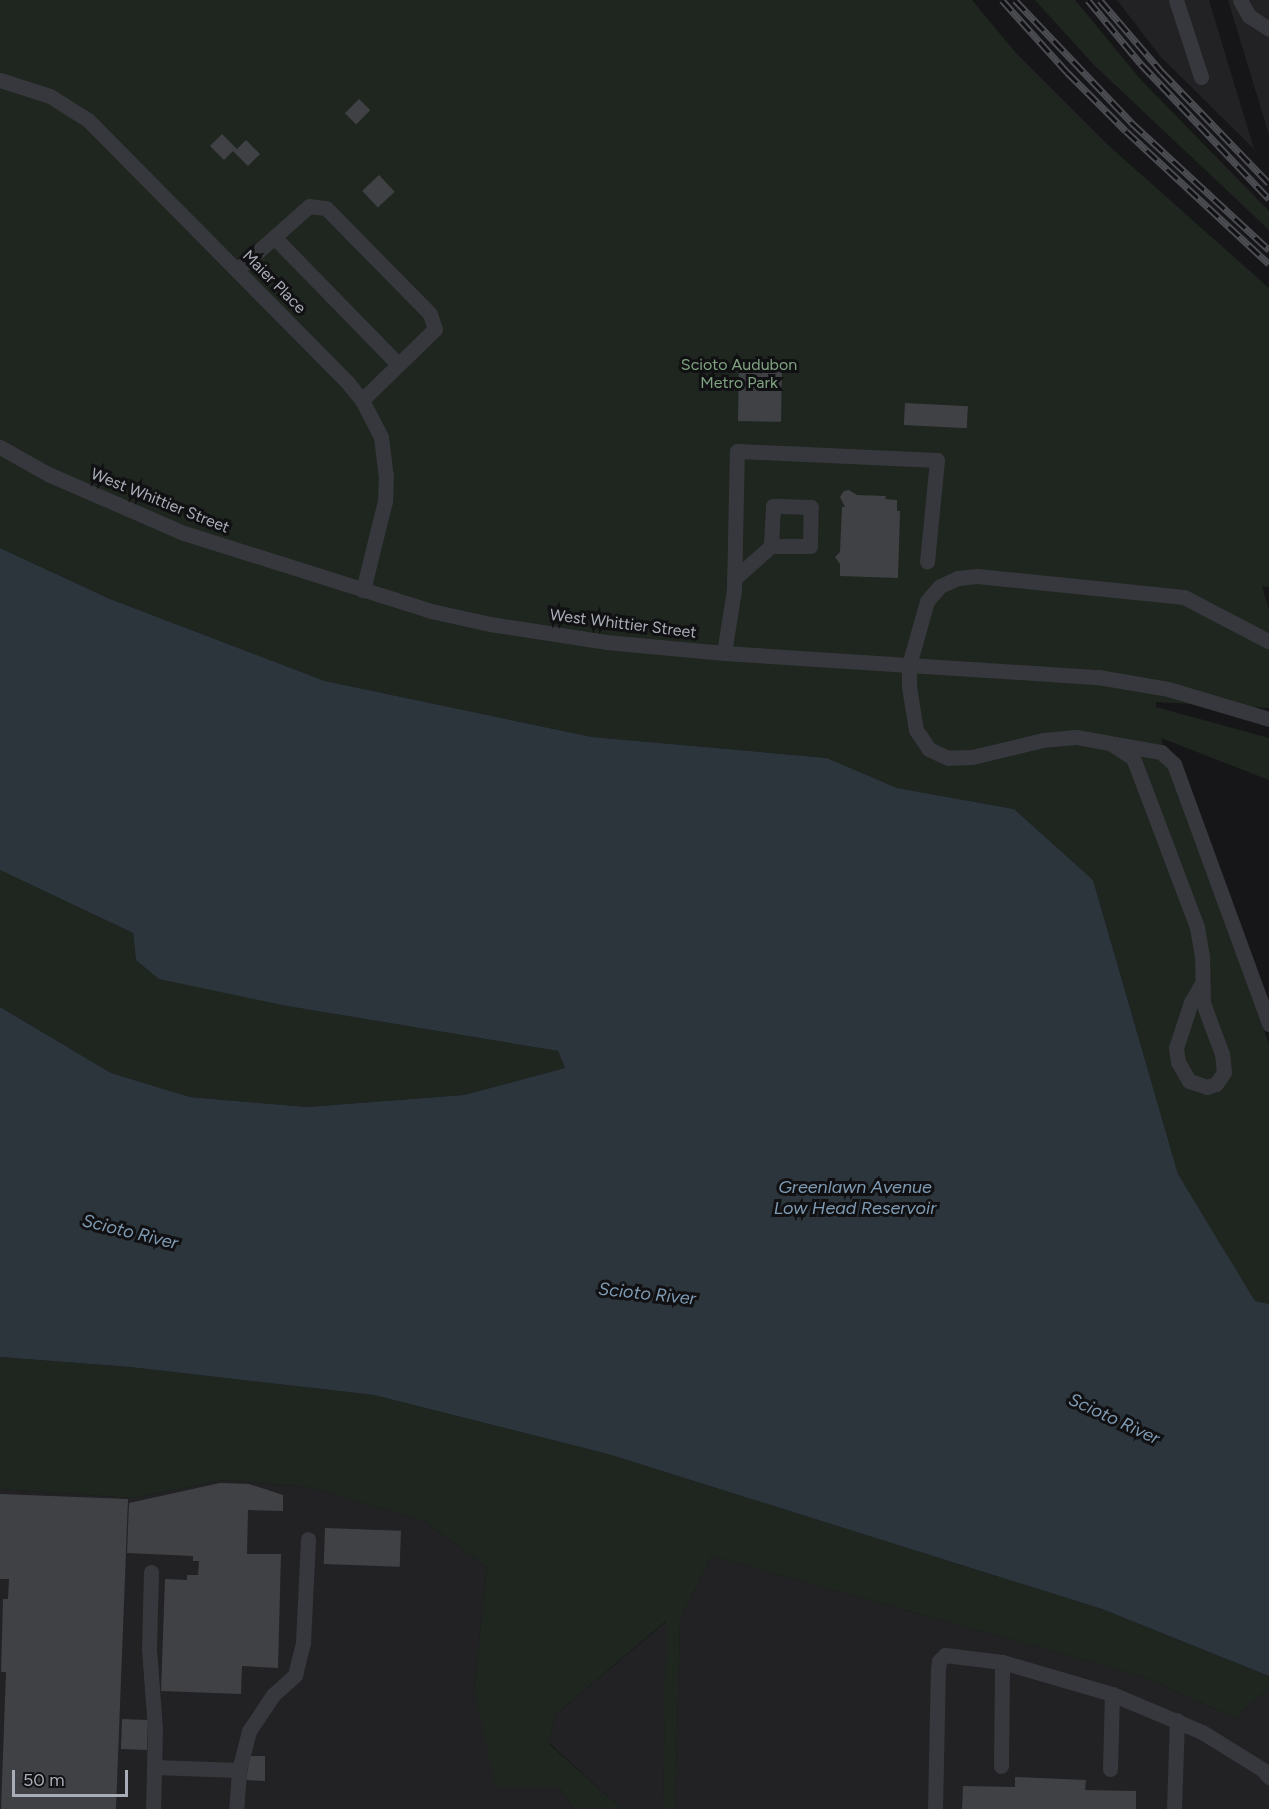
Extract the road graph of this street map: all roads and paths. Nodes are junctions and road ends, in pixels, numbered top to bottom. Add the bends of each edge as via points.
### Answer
1 (1176, 0) edge
2 (1240, 0) edge
3 (1269, 28) edge
4 (1201, 77) dead end
5 (0, 81) edge
6 (274, 237) junction
7 (237, 270) junction
8 (398, 364) junction
9 (362, 400) junction
10 (0, 447) edge
11 (771, 546) dead end
12 (927, 562) dead end
13 (734, 579) junction
14 (363, 590) junction
15 (1268, 641) edge
16 (724, 653) junction
17 (909, 665) junction
18 (1269, 719) edge
19 (1110, 743) junction
20 (1201, 985) junction
21 (1269, 1024) edge
22 (308, 1539) dead end
23 (151, 1572) dead end
24 (1002, 1662) junction
25 (1112, 1694) junction
26 (1177, 1720) junction
27 (1001, 1766) dead end
28 (154, 1767) junction
29 (1110, 1769) dead end
30 (239, 1770) junction
31 (1269, 1777) edge
32 (153, 1809) edge
33 (236, 1809) edge
34 (935, 1809) edge
35 (1174, 1809) edge

1 - 4 street
2 - 3 street via 1249,16
5 - 7 street, Maier Place via 50,96 88,120
6 - 7 street
6 - 8 street
6 - 8 street via 309,206 326,208 430,314 435,329
7 - 9 street, Maier Place
8 - 9 street
9 - 14 street, Maier Place via 381,437 386,475 385,501
10 - 14 street, West Whittier Street via 56,478 184,533
11 - 13 street
12 - 13 street via 937,460 737,451
13 - 16 street
14 - 16 street, West Whittier Street via 490,624 606,642
15 - 17 street via 1184,597 977,576 958,578 940,586 927,601
16 - 17 street, West Whittier Street
17 - 18 street, West Whittier Street via 1098,677 1168,689
17 - 19 street via 916,730 930,748 948,758 972,757 1043,740 1076,737
19 - 20 street via 1133,758 1197,927
19 - 21 street via 1161,752 1174,764
20 - 20 street via 1204,1010 1220,1047 1224,1072 1216,1084 1207,1087 1189,1080 1178,1062 1176,1047
22 - 30 street via 303,1642 296,1675 273,1695 249,1731
23 - 28 street via 149,1649
24 - 25 street
24 - 27 street
24 - 34 street via 945,1655 939,1661
25 - 26 street
25 - 29 street
26 - 31 street via 1262,1769
26 - 35 street
28 - 30 street
28 - 32 street
30 - 33 street

